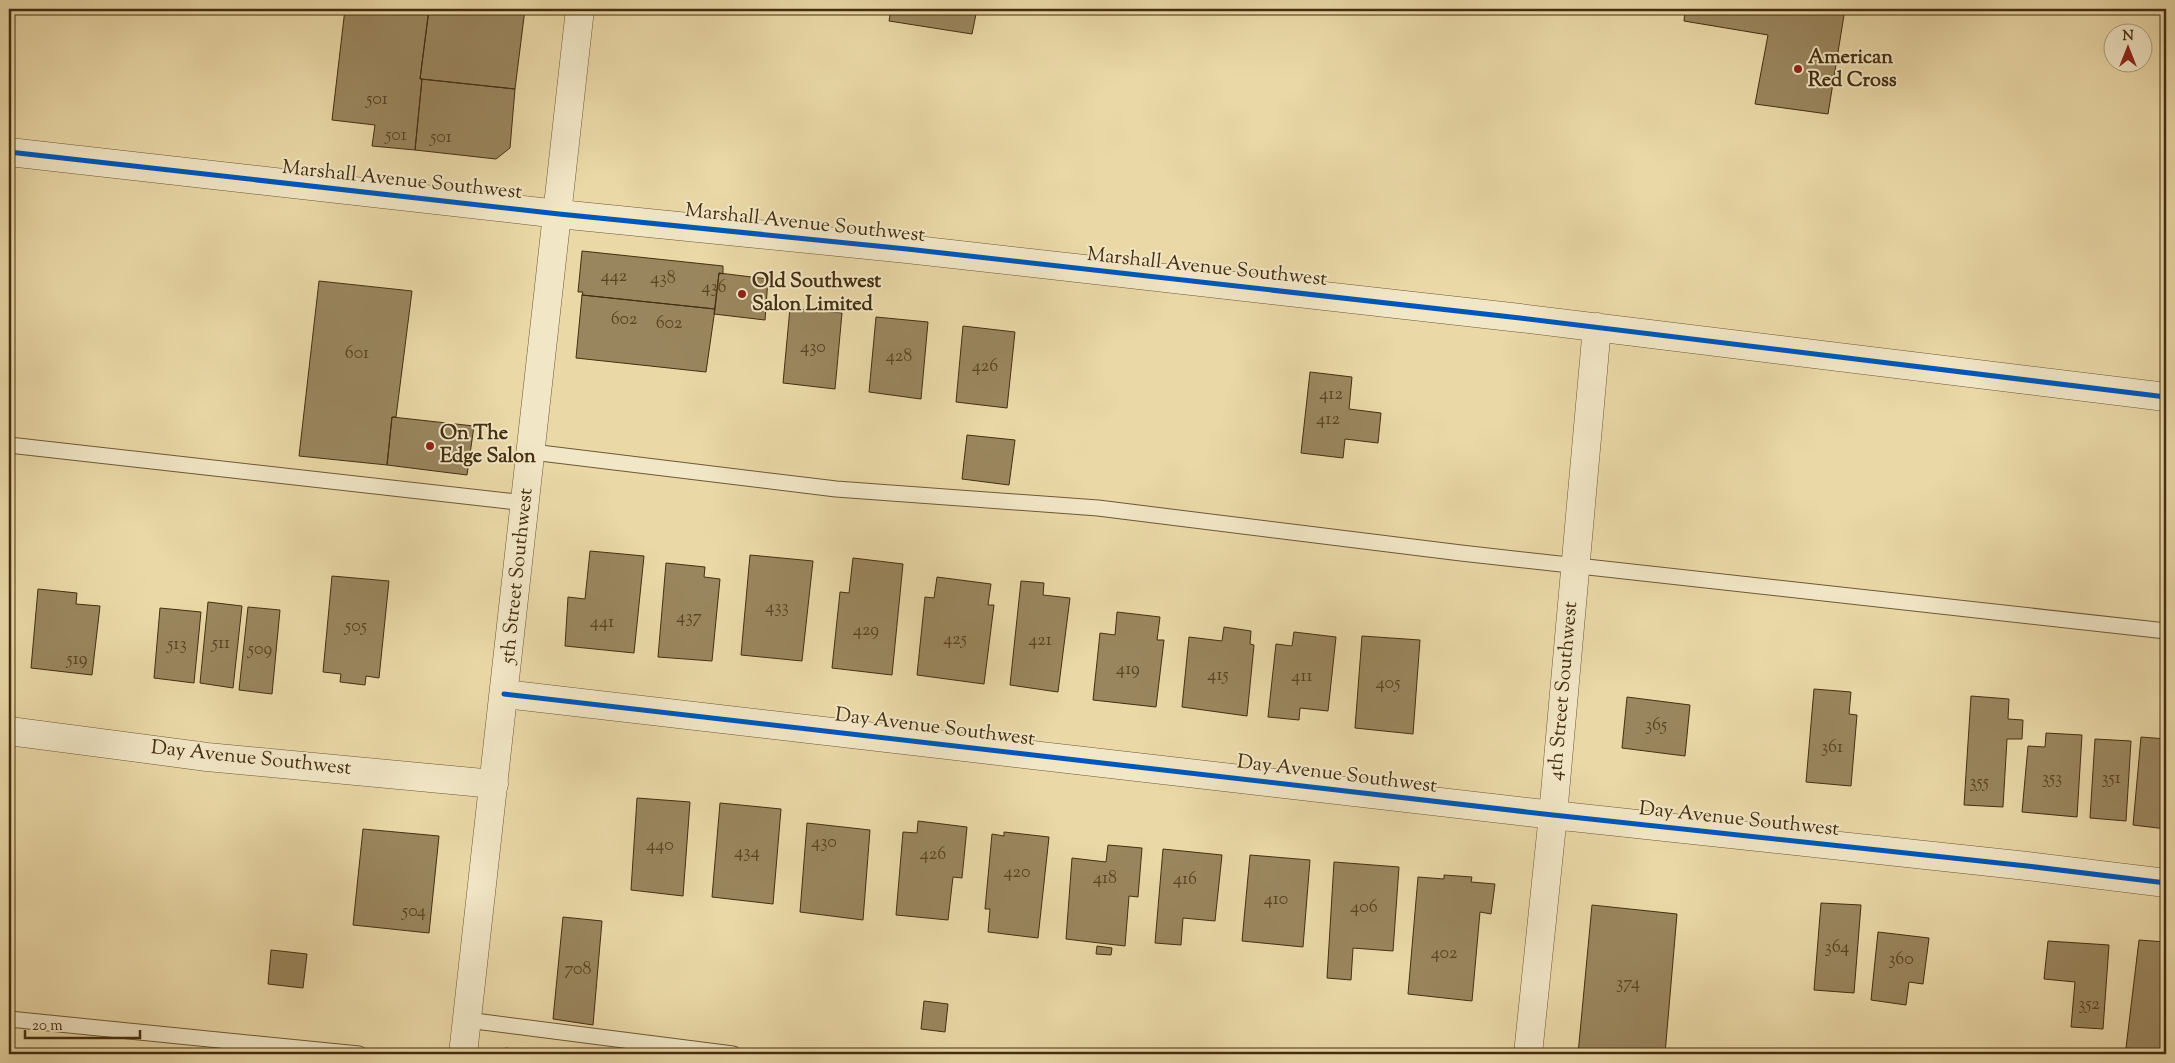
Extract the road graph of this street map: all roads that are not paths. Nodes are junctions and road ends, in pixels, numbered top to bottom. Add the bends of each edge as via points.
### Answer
1 (580, 9) edge
2 (9, 152) edge
3 (559, 214) junction
4 (1598, 327) junction
5 (2166, 397) edge
6 (9, 445) edge
7 (532, 452) junction
8 (526, 503) junction
9 (1575, 566) junction
10 (2166, 631) edge
11 (504, 694) junction
12 (9, 731) edge
13 (494, 784) junction
14 (1553, 815) junction
15 (2166, 883) edge
16 (9, 1019) edge
17 (467, 1020) junction
18 (359, 1054) edge
19 (463, 1054) edge
20 (732, 1054) edge
21 (1528, 1054) edge

1 - 3 street, 5th Street Southwest
2 - 3 street, Marshall Avenue Southwest
3 - 4 street, Marshall Avenue Southwest via 907,249
3 - 7 street, 5th Street Southwest
4 - 5 street, Marshall Avenue Southwest
4 - 9 street, 4th Street Southwest
6 - 8 lane
7 - 8 street, 5th Street Southwest
7 - 9 lane via 836,489 1098,508
8 - 11 street, 5th Street Southwest
9 - 10 lane
9 - 14 street, 4th Street Southwest
11 - 13 street, 5th Street Southwest
11 - 14 street, Day Avenue Southwest
12 - 13 street, Day Avenue Southwest via 206,757
13 - 17 street, 5th Street Southwest
14 - 15 street, Day Avenue Southwest
14 - 21 street, 4th Street Southwest
16 - 18 lane
17 - 19 street, 5th Street Southwest
17 - 20 lane

